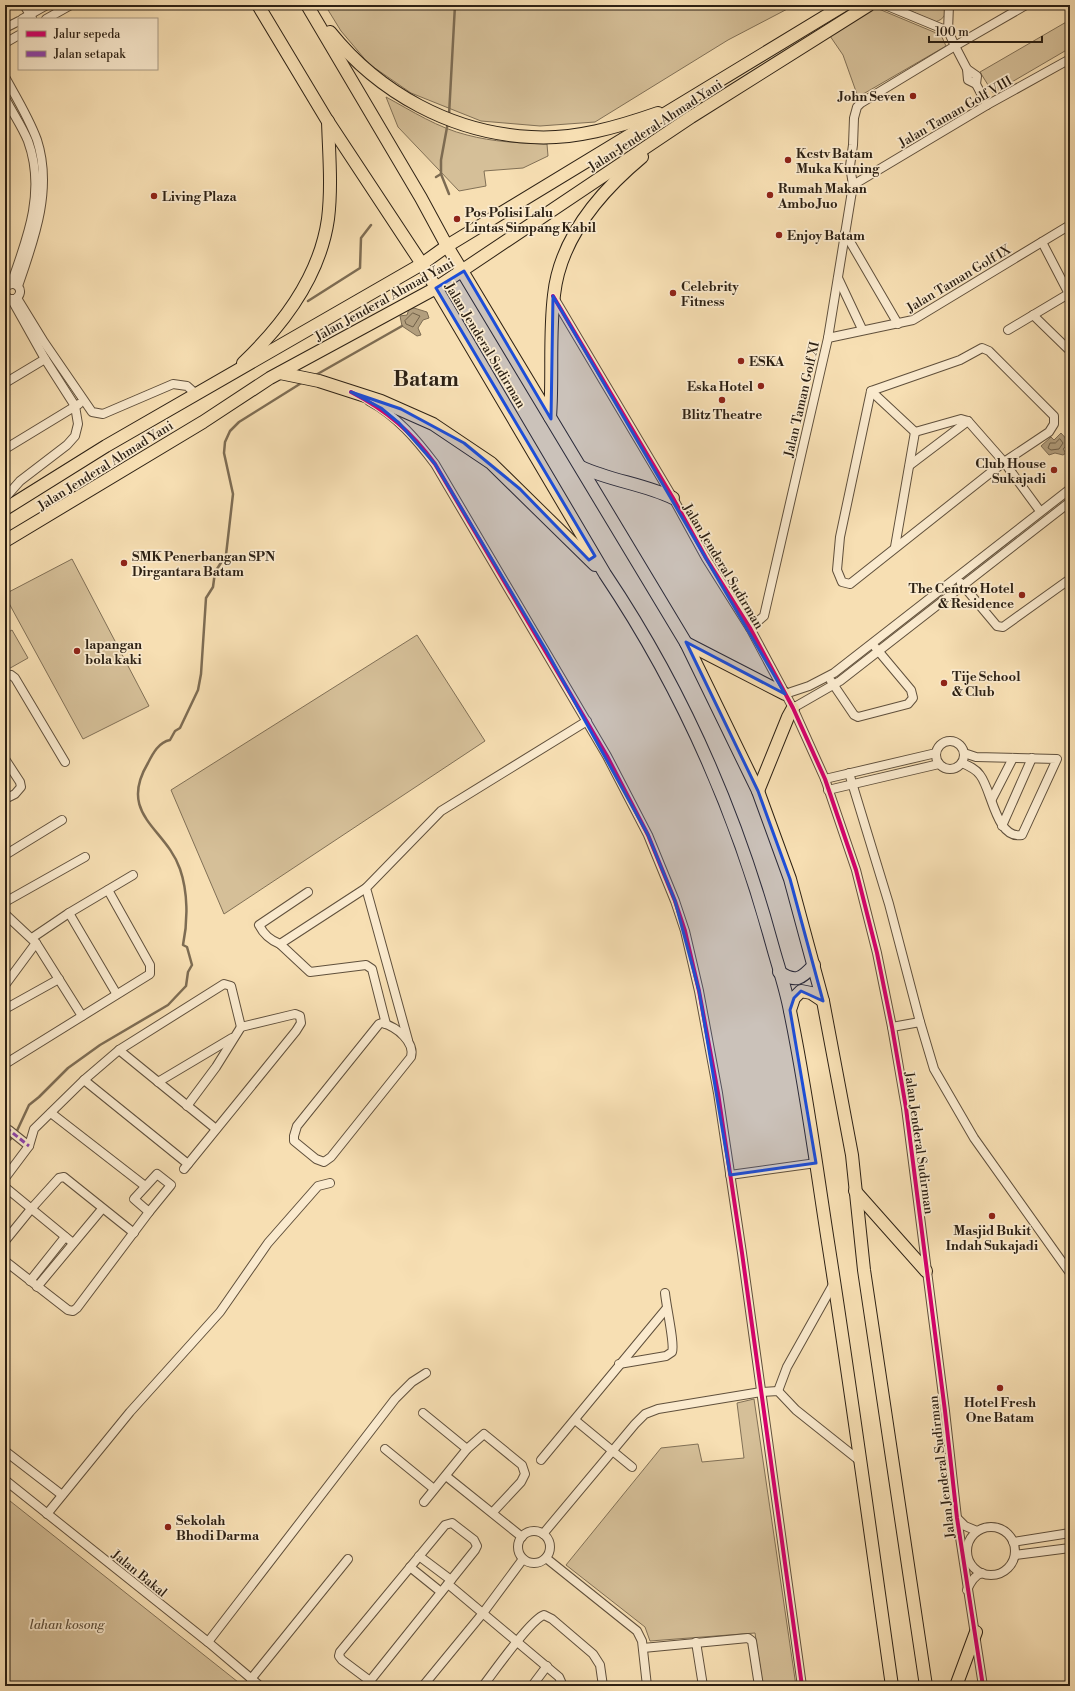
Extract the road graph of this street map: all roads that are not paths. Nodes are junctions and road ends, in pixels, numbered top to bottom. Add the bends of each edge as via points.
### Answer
1 (24, 5) edge
2 (47, 5) edge
3 (70, 5) edge
4 (258, 5) edge
5 (307, 5) edge
6 (312, 5) edge
7 (844, 5) edge
8 (869, 5) edge
9 (885, 5) edge
10 (949, 5) edge
11 (1026, 5) edge
12 (28, 18) edge
13 (48, 18) edge
14 (18, 22) edge
15 (5, 28) edge
16 (948, 31) junction
17 (18, 36) edge
18 (5, 42) edge
19 (955, 46) junction
20 (1070, 59) edge
21 (735, 71) junction
22 (5, 77) edge
23 (743, 85) junction
24 (6, 100) edge
25 (679, 105) junction
26 (987, 105) junction
27 (691, 117) junction
28 (328, 120) junction
29 (853, 185) junction
30 (1070, 224) edge
31 (845, 233) junction
32 (1042, 242) junction
33 (447, 246) junction
34 (422, 264) junction
35 (464, 271) junction
36 (838, 278) junction
37 (11, 286) edge
38 (436, 288) junction
39 (1069, 294) edge
40 (554, 296) junction
41 (10, 299) edge
42 (1034, 315) junction
43 (898, 324) junction
44 (862, 329) junction
45 (1008, 330) dead end
46 (828, 338) junction
47 (41, 344) junction
48 (1070, 351) edge
49 (45, 359) junction
50 (259, 359) junction
51 (231, 374) junction
52 (275, 375) junction
53 (5, 383) edge
54 (871, 391) junction
55 (351, 392) junction
56 (196, 394) junction
57 (83, 401) junction
58 (75, 406) junction
59 (550, 417) junction
60 (968, 421) junction
61 (915, 432) junction
62 (5, 449) edge
63 (1004, 462) junction
64 (910, 465) junction
65 (581, 467) junction
66 (1070, 489) edge
67 (5, 498) edge
68 (673, 498) junction
69 (1070, 502) edge
70 (5, 509) edge
71 (1040, 511) junction
72 (5, 541) edge
73 (895, 547) junction
74 (605, 574) junction
75 (957, 577) junction
76 (1070, 579) edge
77 (964, 586) junction
78 (750, 628) junction
79 (686, 643) junction
80 (872, 643) junction
81 (878, 651) junction
82 (5, 674) edge
83 (829, 676) junction
84 (833, 686) junction
85 (785, 694) junction
86 (793, 708) junction
87 (587, 721) junction
88 (936, 753) junction
89 (964, 753) junction
90 (1013, 758) junction
91 (1032, 758) junction
92 (5, 759) edge
93 (65, 762) dead end
94 (962, 763) junction
95 (939, 764) junction
96 (849, 773) junction
97 (825, 779) junction
98 (852, 784) junction
99 (828, 790) junction
100 (758, 791) junction
101 (5, 799) edge
102 (992, 799) junction
103 (62, 820) dead end
104 (1002, 826) junction
105 (5, 855) edge
106 (85, 857) dead end
107 (133, 875) dead end
108 (366, 888) junction
109 (108, 890) junction
110 (308, 892) dead end
111 (5, 902) edge
112 (69, 913) junction
113 (5, 914) edge
114 (34, 941) junction
115 (280, 944) junction
116 (814, 965) junction
117 (780, 972) junction
118 (59, 980) junction
119 (5, 985) edge
120 (116, 993) junction
121 (823, 1002) junction
122 (5, 1009) edge
123 (790, 1010) junction
124 (82, 1016) junction
125 (920, 1022) junction
126 (386, 1024) junction
127 (241, 1027) junction
128 (892, 1027) junction
129 (233, 1038) junction
130 (408, 1040) junction
131 (119, 1050) junction
132 (5, 1064) edge
133 (84, 1080) junction
134 (158, 1082) junction
135 (186, 1106) junction
136 (51, 1113) junction
137 (216, 1129) junction
138 (7, 1130) edge
139 (27, 1145) junction
140 (816, 1164) junction
141 (730, 1176) junction
142 (5, 1178) edge
143 (330, 1183) dead end
144 (145, 1186) junction
145 (5, 1187) edge
146 (855, 1191) junction
147 (31, 1208) junction
148 (102, 1209) junction
149 (149, 1212) junction
150 (134, 1233) junction
151 (66, 1237) junction
152 (5, 1241) edge
153 (73, 1243) junction
154 (5, 1261) edge
155 (926, 1271) junction
156 (1070, 1273) edge
157 (30, 1281) junction
158 (834, 1283) junction
159 (37, 1287) junction
160 (665, 1293) dead end
161 (666, 1309) junction
162 (619, 1364) junction
163 (426, 1373) dead end
164 (778, 1391) junction
165 (761, 1392) junction
166 (423, 1413) dead end
167 (574, 1420) junction
168 (385, 1449) dead end
169 (467, 1449) junction
170 (5, 1451) edge
171 (612, 1451) junction
172 (541, 1460) dead end
173 (860, 1461) junction
174 (632, 1467) dead end
175 (446, 1476) junction
176 (5, 1480) edge
177 (434, 1489) junction
178 (62, 1496) junction
179 (424, 1502) dead end
180 (492, 1512) junction
181 (47, 1514) junction
182 (957, 1518) junction
183 (977, 1531) junction
184 (1070, 1533) edge
185 (543, 1534) junction
186 (522, 1537) junction
187 (1013, 1542) junction
188 (1070, 1548) edge
189 (1015, 1555) junction
190 (419, 1556) junction
191 (546, 1558) junction
192 (348, 1559) dead end
193 (523, 1559) junction
194 (410, 1567) junction
195 (982, 1573) junction
196 (449, 1582) junction
197 (968, 1590) junction
198 (441, 1592) junction
199 (483, 1613) junction
200 (976, 1632) junction
201 (208, 1642) junction
202 (518, 1642) junction
203 (696, 1642) junction
204 (643, 1648) junction
205 (547, 1666) junction
206 (251, 1678) junction
207 (368, 1684) edge
208 (260, 1686) edge
209 (423, 1686) edge
210 (483, 1686) edge
211 (532, 1686) edge
212 (563, 1686) edge
213 (603, 1686) edge
214 (647, 1686) edge
215 (703, 1686) edge
216 (759, 1686) edge
217 (802, 1686) edge
218 (892, 1686) edge
219 (926, 1686) edge
220 (956, 1686) edge
221 (983, 1686) edge

1 - 12 street
2 - 12 street
3 - 13 street
4 - 28 highway, Jalan Jenderal Sudirman
5 - 33 highway, Jalan Jenderal Sudirman
6 - 25 highway via 348,54 362,68 406,99 456,122 508,135 532,138 621,126
7 - 21 highway, Jalan Jenderal Ahmad Yani
8 - 23 highway, Jalan Jenderal Ahmad Yani
9 - 16 street
10 - 16 street
11 - 19 street
14 - 15 street
16 - 19 street
17 - 18 street
19 - 26 street via 967,69 977,76 976,84
19 - 29 street, Jalan Taman Golf XI via 857,107 850,166
20 - 26 street, Jalan Taman Golf VIII
21 - 23 highway
21 - 25 highway, Jalan Jenderal Ahmad Yani
22 - 37 street via 37,141 43,178 38,223
23 - 27 highway, Jalan Jenderal Ahmad Yani
24 - 37 street via 28,142 36,179 31,222
25 - 33 highway, Jalan Jenderal Ahmad Yani
26 - 29 street, Jalan Taman Golf VIII
27 - 35 highway, Jalan Jenderal Ahmad Yani
27 - 40 highway via 639,160 590,209 563,260
28 - 34 highway, Jalan Jenderal Sudirman
28 - 51 highway via 328,216 315,264 305,286 286,315 258,349
29 - 31 street, Jalan Taman Golf XI
30 - 32 street, Jalan Taman Golf IX
31 - 36 street, Jalan Taman Golf XI
31 - 43 street
32 - 39 street
32 - 43 street, Jalan Taman Golf IX via 913,320
33 - 34 highway, Jalan Jenderal Ahmad Yani
33 - 35 highway, Jalan Jenderal Sudirman
34 - 38 highway, Jalan Jenderal Sudirman
34 - 50 highway, Jalan Jenderal Ahmad Yani
35 - 38 highway, Jalan Jenderal Ahmad Yani
35 - 59 highway, Jalan Jenderal Sudirman
36 - 44 street
36 - 46 street, Jalan Taman Golf XI
37 - 41 street via 20,291
38 - 52 highway, Jalan Jenderal Ahmad Yani
38 - 74 highway, Jalan Jenderal Sudirman
39 - 42 street
40 - 59 highway
40 - 68 street, Jalan Jenderal Sudirman
41 - 47 street
42 - 45 street
42 - 48 street
43 - 44 street, Jalan Taman Golf IX
44 - 46 street, Jalan Taman Golf IX
46 - 78 street, Jalan Taman Golf XI via 764,616
47 - 49 street
47 - 57 street
49 - 53 street
49 - 58 street
50 - 51 highway, Jalan Jenderal Ahmad Yani
50 - 52 highway
51 - 56 highway, Jalan Jenderal Ahmad Yani
52 - 55 highway via 306,378
52 - 72 highway, Jalan Jenderal Ahmad Yani via 203,422
54 - 61 street
54 - 63 street via 960,360 977,349 986,349 1054,416 1054,424 1049,432
54 - 73 street via 840,537 837,570 839,578 850,584
55 - 74 highway via 401,409 433,424 469,447 520,489
55 - 87 street via 376,405 399,423 434,464
56 - 57 street via 187,386 173,384 103,414 92,412
56 - 70 highway, Jalan Jenderal Ahmad Yani
57 - 58 street
58 - 62 street
58 - 67 street via 78,424 75,436 20,481
59 - 65 highway, Jalan Jenderal Sudirman
60 - 61 street via 961,419
60 - 63 street
60 - 64 street
61 - 64 street
63 - 71 street
63 - 73 street
64 - 73 street
65 - 68 highway
65 - 79 highway, Jalan Jenderal Sudirman
66 - 71 street
68 - 78 street, Jalan Jenderal Sudirman via 706,558
69 - 77 street
71 - 75 street
74 - 117 highway, Jalan Jenderal Sudirman via 633,615 661,664 710,764 759,897
75 - 77 street
75 - 80 street
76 - 77 street via 1003,627 997,626
77 - 81 street
78 - 85 street, Jalan Jenderal Sudirman
79 - 85 highway
79 - 100 highway, Jalan Jenderal Sudirman
80 - 81 street
80 - 83 street
81 - 84 street
81 - 84 street via 911,690 913,698 908,704 858,717
82 - 93 street via 15,678
83 - 84 street
83 - 85 street
84 - 86 street
85 - 86 street, Jalan Jenderal Sudirman
86 - 97 street, Jalan Jenderal Sudirman
86 - 100 highway
87 - 108 street via 441,811
87 - 141 street via 648,835 675,901 698,984
88 - 89 street via 943,742 952,741 960,745
88 - 95 street
88 - 96 street
89 - 90 street via 976,757
89 - 94 street
90 - 91 street
90 - 102 street
91 - 104 street
91 - 104 street via 1057,759 1022,836
92 - 101 street via 21,787
94 - 95 street via 951,770
94 - 102 street via 981,775
95 - 98 street
96 - 97 street
96 - 98 street
97 - 99 street, Jalan Jenderal Sudirman
98 - 99 street
98 - 125 street via 889,904
99 - 128 street, Jalan Jenderal Sudirman via 856,870
100 - 116 highway, Jalan Jenderal Sudirman via 790,879
102 - 104 street
103 - 105 street
106 - 111 street
107 - 109 street
108 - 115 street
108 - 130 street
109 - 112 street
109 - 120 street via 151,970 146,978
110 - 115 street via 259,925 267,936
112 - 114 street
112 - 120 street
113 - 114 street
114 - 118 street
114 - 119 street
115 - 126 street via 310,972 366,965 372,969
116 - 117 highway via 796,979 790,979
116 - 121 highway, Jalan Jenderal Sudirman
117 - 123 highway, Jalan Jenderal Sudirman
118 - 122 street
118 - 124 street
120 - 124 street
121 - 123 highway via 811,994 802,992 794,998
121 - 146 highway, Jalan Jenderal Sudirman via 852,1155
123 - 140 highway, Jalan Jenderal Sudirman
124 - 132 street
125 - 128 street
125 - 156 street via 934,1068 974,1138
126 - 130 street
126 - 130 street via 379,1024 297,1126 294,1142 316,1159 324,1162 331,1157 412,1057 413,1050
127 - 129 street
127 - 131 street via 231,986 224,984
127 - 137 street via 296,1014 302,1020 296,1031
128 - 155 street, Jalan Jenderal Sudirman via 906,1108
129 - 134 street
129 - 135 street via 216,1067
131 - 133 street
131 - 134 street
133 - 136 street
133 - 137 street via 186,1166
134 - 135 street
135 - 137 street
136 - 139 street via 34,1129
136 - 144 street
138 - 139 street
139 - 142 street
140 - 141 street
140 - 158 highway, Jalan Jenderal Sudirman
141 - 165 street
143 - 178 street via 318,1186 268,1243 220,1312 130,1412
144 - 149 street via 134,1199
144 - 149 street via 157,1174 171,1185
145 - 147 street
146 - 155 highway
146 - 219 highway, Jalan Jenderal Sudirman via 865,1277
147 - 148 street via 59,1178 64,1177
147 - 151 street
147 - 152 street
148 - 150 street
148 - 153 street
149 - 150 street
150 - 159 street via 73,1311
151 - 153 street
151 - 157 street
153 - 159 street
154 - 157 street
155 - 182 street, Jalan Jenderal Sudirman
157 - 159 street
158 - 164 street via 787,1367
158 - 173 highway, Jalan Jenderal Sudirman
160 - 161 street
161 - 162 street
161 - 162 street via 672,1352 666,1356
162 - 167 street
163 - 201 street via 412,1382 375,1424
164 - 165 street
164 - 173 street via 796,1410
165 - 171 street via 650,1411
165 - 217 street
166 - 169 street
167 - 171 street
167 - 172 street
168 - 177 street
169 - 175 street
169 - 180 street via 484,1434 524,1469 521,1482
170 - 178 street
171 - 174 street
171 - 185 street
173 - 218 highway, Jalan Jenderal Sudirman
175 - 177 street
175 - 180 street
176 - 181 street, Jalan Bakal
177 - 179 street
178 - 181 street
180 - 186 street
181 - 201 street, Jalan Bakal
182 - 183 street via 963,1525
182 - 197 street, Jalan Jenderal Sudirman
183 - 187 street via 1000,1529 1007,1533
183 - 195 street via 967,1552 972,1566
184 - 187 street
185 - 186 street via 533,1532
185 - 191 street via 550,1548
186 - 193 street via 518,1545
187 - 189 street
188 - 189 street
189 - 195 street via 1012,1563 1001,1573
190 - 194 street
190 - 196 street
190 - 196 street via 448,1523 452,1523 474,1540 477,1546 475,1550
191 - 193 street via 532,1563
191 - 204 street via 637,1632
192 - 206 street
193 - 199 street
194 - 198 street
194 - 207 street via 340,1652 342,1660
195 - 197 street via 973,1579
196 - 198 street
196 - 199 street
197 - 200 street, Jalan Jenderal Sudirman
198 - 207 street
199 - 202 street
199 - 209 street
200 - 220 highway
200 - 221 street, Jalan Jenderal Sudirman
201 - 206 street, Jalan Bakal
202 - 205 street
202 - 210 street
202 - 213 street via 542,1616 547,1616 593,1654 600,1665
203 - 204 street
203 - 215 street
203 - 216 street via 750,1638
204 - 214 street
205 - 211 street
205 - 212 street via 562,1680
206 - 208 street, Jalan Bakal

